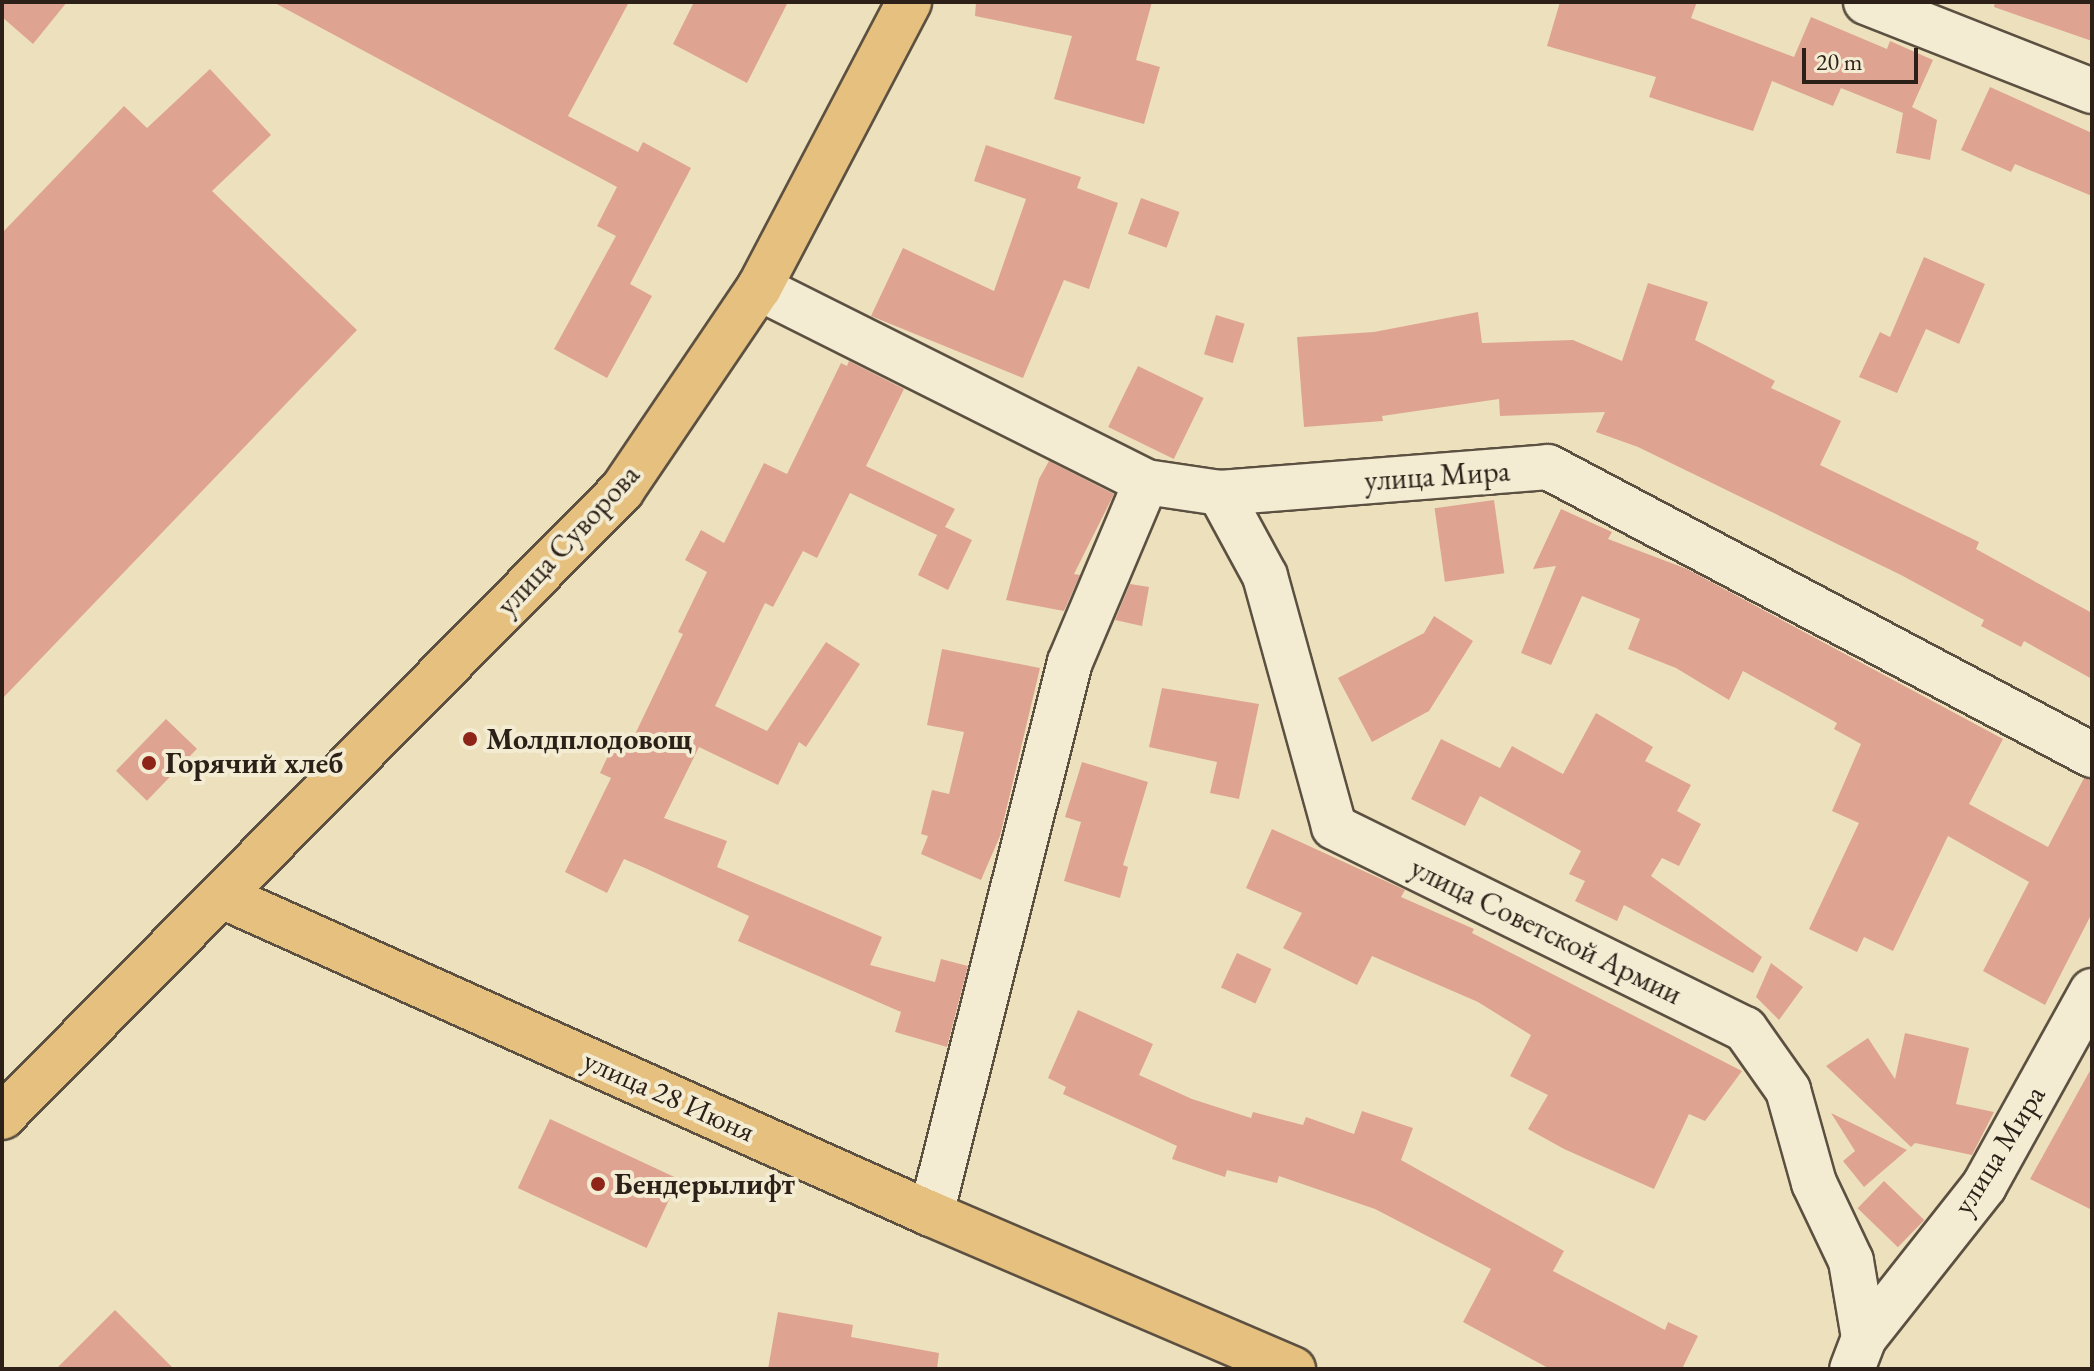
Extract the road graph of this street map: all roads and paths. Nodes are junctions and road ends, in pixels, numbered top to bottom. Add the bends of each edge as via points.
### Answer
1 (909, 2) edge
2 (1866, 2) edge
3 (2092, 91) edge
4 (759, 288) junction
5 (1146, 482) junction
6 (1220, 493) junction
7 (2092, 755) edge
8 (222, 896) junction
9 (2092, 991) edge
10 (2, 1117) edge
11 (931, 1214) junction
12 (1858, 1353) edge
13 (1293, 1369) edge

1 - 4 main road, улица Суворова
2 - 3 street
4 - 5 street, улица Мира
4 - 8 main road, улица Суворова via 622,490
5 - 6 street, улица Мира
5 - 11 street via 1070,662
6 - 7 street, улица Мира via 1548,467
6 - 12 street, улица Советской Армии via 1265,576 1334,827 1745,1029 1788,1090 1814,1183 1851,1261
8 - 10 main road, улица Суворова
8 - 11 main road, улица 28 Июня
9 - 12 street, улица Мира via 1984,1186
11 - 13 main road, улица 28 Июня

